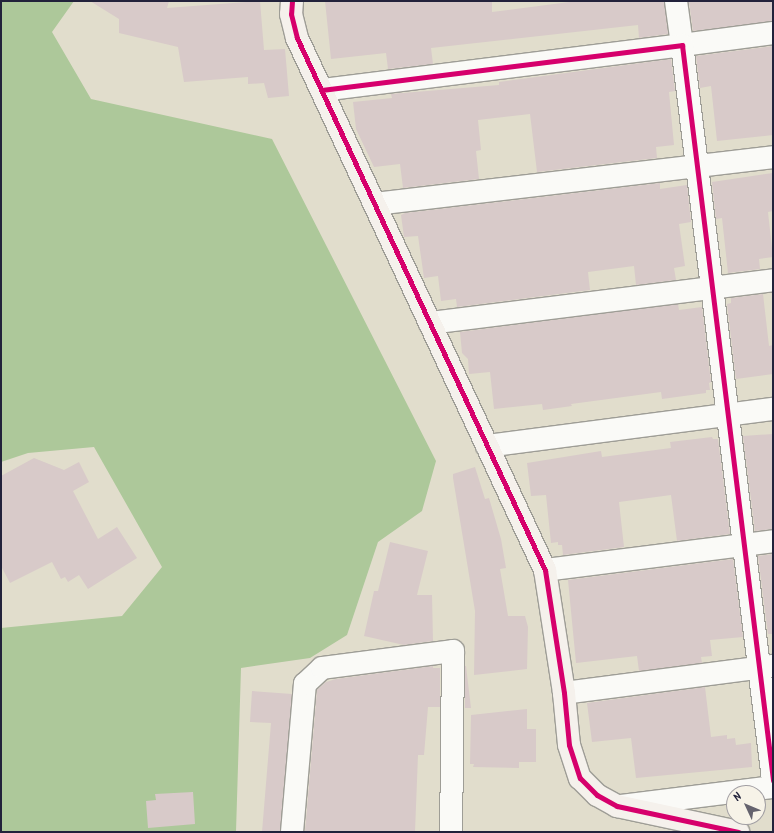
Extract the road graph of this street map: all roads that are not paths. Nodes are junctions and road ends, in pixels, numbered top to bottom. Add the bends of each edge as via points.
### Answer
1 (292, 1) edge
2 (676, 1) edge
3 (773, 33) edge
4 (682, 45) junction
5 (322, 90) junction
6 (773, 157) edge
7 (697, 167) junction
8 (375, 204) junction
9 (773, 280) edge
10 (712, 287) junction
11 (430, 323) junction
12 (773, 409) edge
13 (728, 415) junction
14 (487, 446) junction
15 (773, 541) edge
16 (745, 545) junction
17 (545, 570) junction
18 (766, 667) edge
19 (564, 692) junction
20 (773, 780) edge
21 (773, 787) edge
22 (617, 806) junction
23 (292, 832) edge
24 (451, 832) edge
25 (738, 832) edge

1 - 5 street via 291,14 297,38
2 - 4 street
3 - 4 street
4 - 5 street
4 - 7 street
5 - 8 street
6 - 7 street
7 - 8 street
7 - 10 street
8 - 11 street
9 - 10 street
10 - 11 street
10 - 13 street
11 - 14 street
12 - 13 street
13 - 14 street
13 - 16 street
14 - 17 street
15 - 16 street
16 - 17 street
16 - 18 street
17 - 19 street
18 - 19 street
18 - 20 street
19 - 22 street via 568,745 580,778 598,795
21 - 22 street
22 - 25 street
23 - 24 street via 305,684 322,668 453,651

